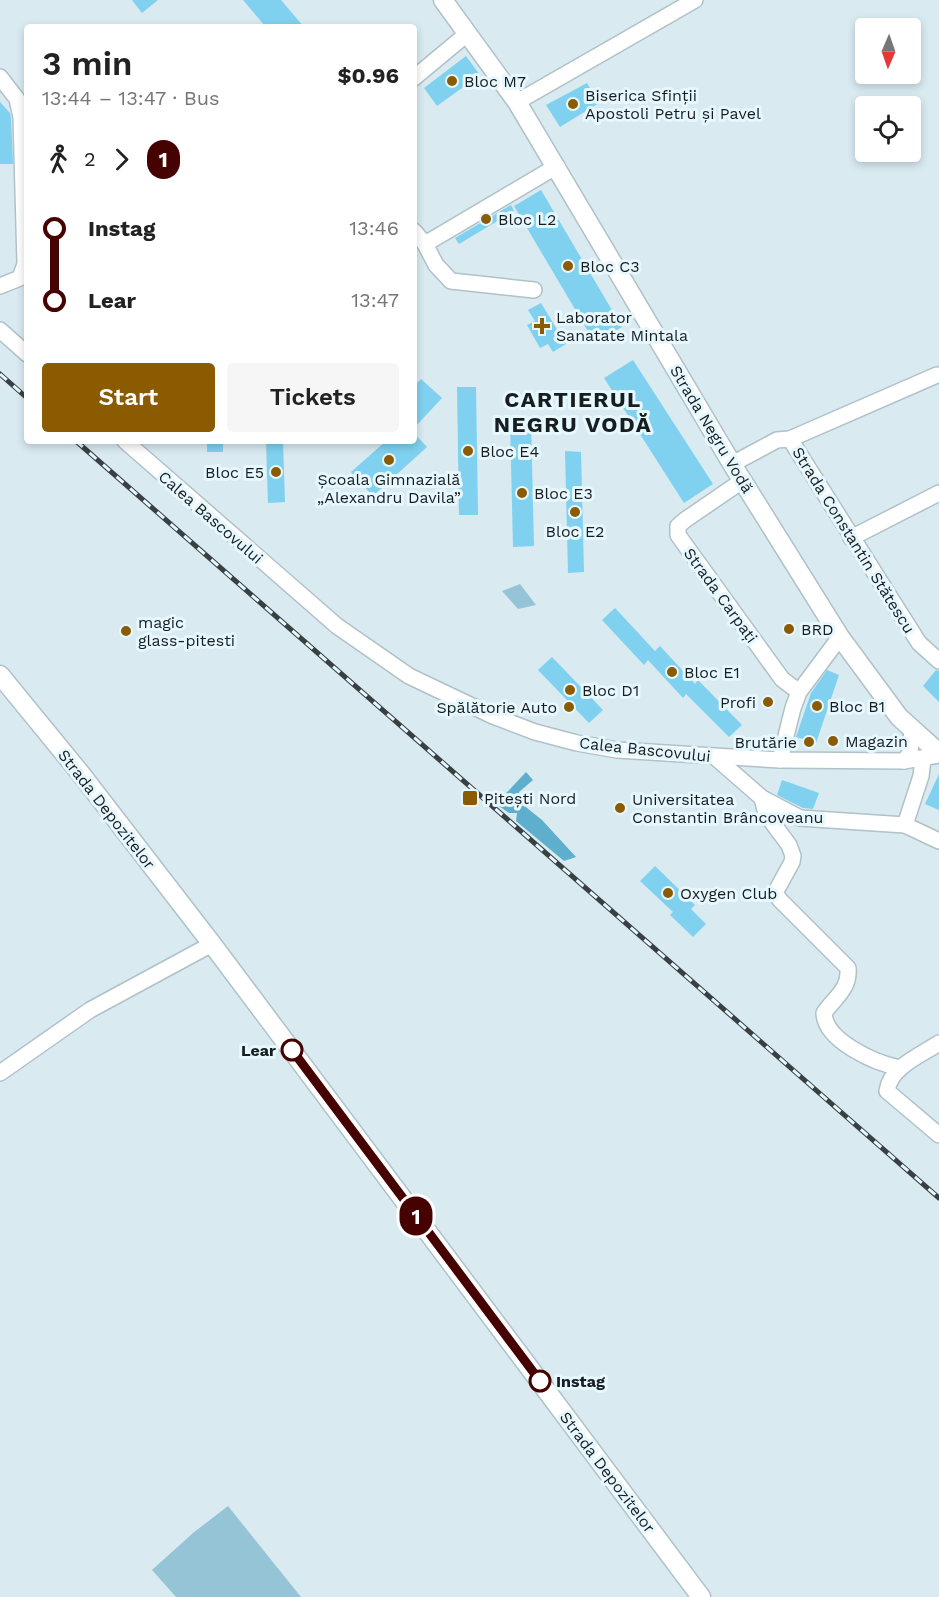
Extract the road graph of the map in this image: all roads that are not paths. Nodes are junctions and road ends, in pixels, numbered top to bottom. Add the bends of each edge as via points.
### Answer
1 (443, 0) edge
2 (695, 0) edge
3 (468, 33) junction
4 (417, 76) edge
5 (0, 77) edge
6 (517, 102) junction
7 (556, 166) junction
8 (24, 227) edge
9 (417, 235) edge
10 (425, 244) junction
11 (24, 267) edge
12 (0, 286) edge
13 (534, 290) dead end
14 (0, 330) edge
15 (24, 351) edge
16 (937, 375) dead end
17 (790, 439) junction
18 (128, 444) edge
19 (732, 464) junction
20 (742, 481) junction
21 (939, 493) edge
22 (851, 538) junction
23 (840, 637) junction
24 (939, 661) edge
25 (0, 675) edge
26 (799, 692) junction
27 (912, 730) junction
28 (934, 756) edge
29 (714, 757) junction
30 (780, 760) junction
31 (904, 761) junction
32 (762, 798) junction
33 (905, 825) junction
34 (939, 841) edge
35 (212, 944) junction
36 (939, 1043) edge
37 (900, 1068) junction
38 (0, 1073) edge
39 (939, 1135) edge
40 (702, 1597) edge

1 - 3 main road, Strada Negru Vodă
2 - 6 street
3 - 4 street
3 - 6 main road, Strada Negru Vodă
5 - 8 street via 16,99 21,117
6 - 7 main road, Strada Negru Vodă
7 - 10 street
7 - 19 main road, Strada Negru Vodă
9 - 10 street
10 - 13 street via 436,265 451,281
11 - 12 street via 20,278
14 - 15 street
16 - 17 street
17 - 19 street, Strada Constantin Stătescu via 777,440
17 - 22 street, Strada Constantin Stătescu
18 - 29 street, Calea Bascovului via 337,626 409,676 452,699 535,732 577,743
19 - 20 main road, Strada Negru Vodă
20 - 23 main road, Strada Negru Vodă
20 - 26 street, Strada Carpați via 685,520 678,526 678,535 782,679
21 - 22 street
22 - 24 street, Strada Constantin Stătescu via 919,643
23 - 26 street
23 - 27 main road, Strada Negru Vodă
25 - 35 main road, Strada Depozitelor
26 - 30 street
27 - 28 main road, Strada Negru Vodă
27 - 31 street via 910,753
28 - 31 street, Calea Bascovului
28 - 33 street via 921,776
29 - 30 street, Calea Bascovului
29 - 32 street
30 - 31 street, Calea Bascovului
32 - 33 street via 800,818
32 - 37 street via 766,814 793,856 775,892 848,968 849,979 824,1013 825,1023 836,1037 867,1057
33 - 34 street
35 - 38 street via 90,1010
35 - 40 main road, Strada Depozitelor
36 - 37 street
37 - 39 street via 892,1076 887,1091

